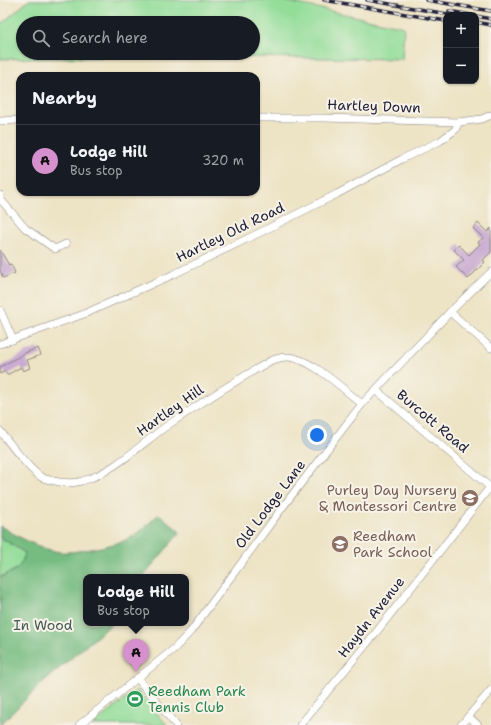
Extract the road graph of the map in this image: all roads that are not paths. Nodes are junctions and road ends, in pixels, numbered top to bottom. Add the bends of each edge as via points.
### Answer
1 (491, 115) edge
2 (260, 118) edge
3 (16, 120) edge
4 (0, 121) edge
5 (459, 122) junction
6 (0, 195) edge
7 (66, 244) dead end
8 (491, 272) edge
9 (0, 310) edge
10 (450, 312) junction
11 (13, 340) junction
12 (0, 344) edge
13 (491, 348) edge
14 (376, 390) junction
15 (362, 404) junction
16 (0, 431) edge
17 (491, 487) edge
18 (137, 678) junction
19 (491, 690) edge
20 (468, 717) junction
21 (79, 725) edge
22 (176, 725) edge
23 (300, 725) edge
24 (461, 725) edge
25 (478, 725) edge

1 - 5 street, Hartley Down
2 - 5 street, Hartley Down
3 - 4 street
5 - 11 street, Hartley Old Road via 455,130 440,141 402,158 259,233 84,314
6 - 7 street via 1,200 24,228 55,249
8 - 10 street, Old Lodge Lane
9 - 11 street
10 - 13 street
10 - 14 street, Old Lodge Lane
11 - 12 street, Hartley Old Road
14 - 15 street, Old Lodge Lane
14 - 17 street, Burcott Road
15 - 16 street, Hartley Hill via 315,367 288,357 272,360 168,425 107,470 83,481 68,484 41,477
15 - 18 street, Old Lodge Lane via 191,632
17 - 23 street, Haydn Avenue
18 - 21 street, Old Lodge Lane
18 - 22 street
19 - 20 street
20 - 24 street
20 - 25 street

